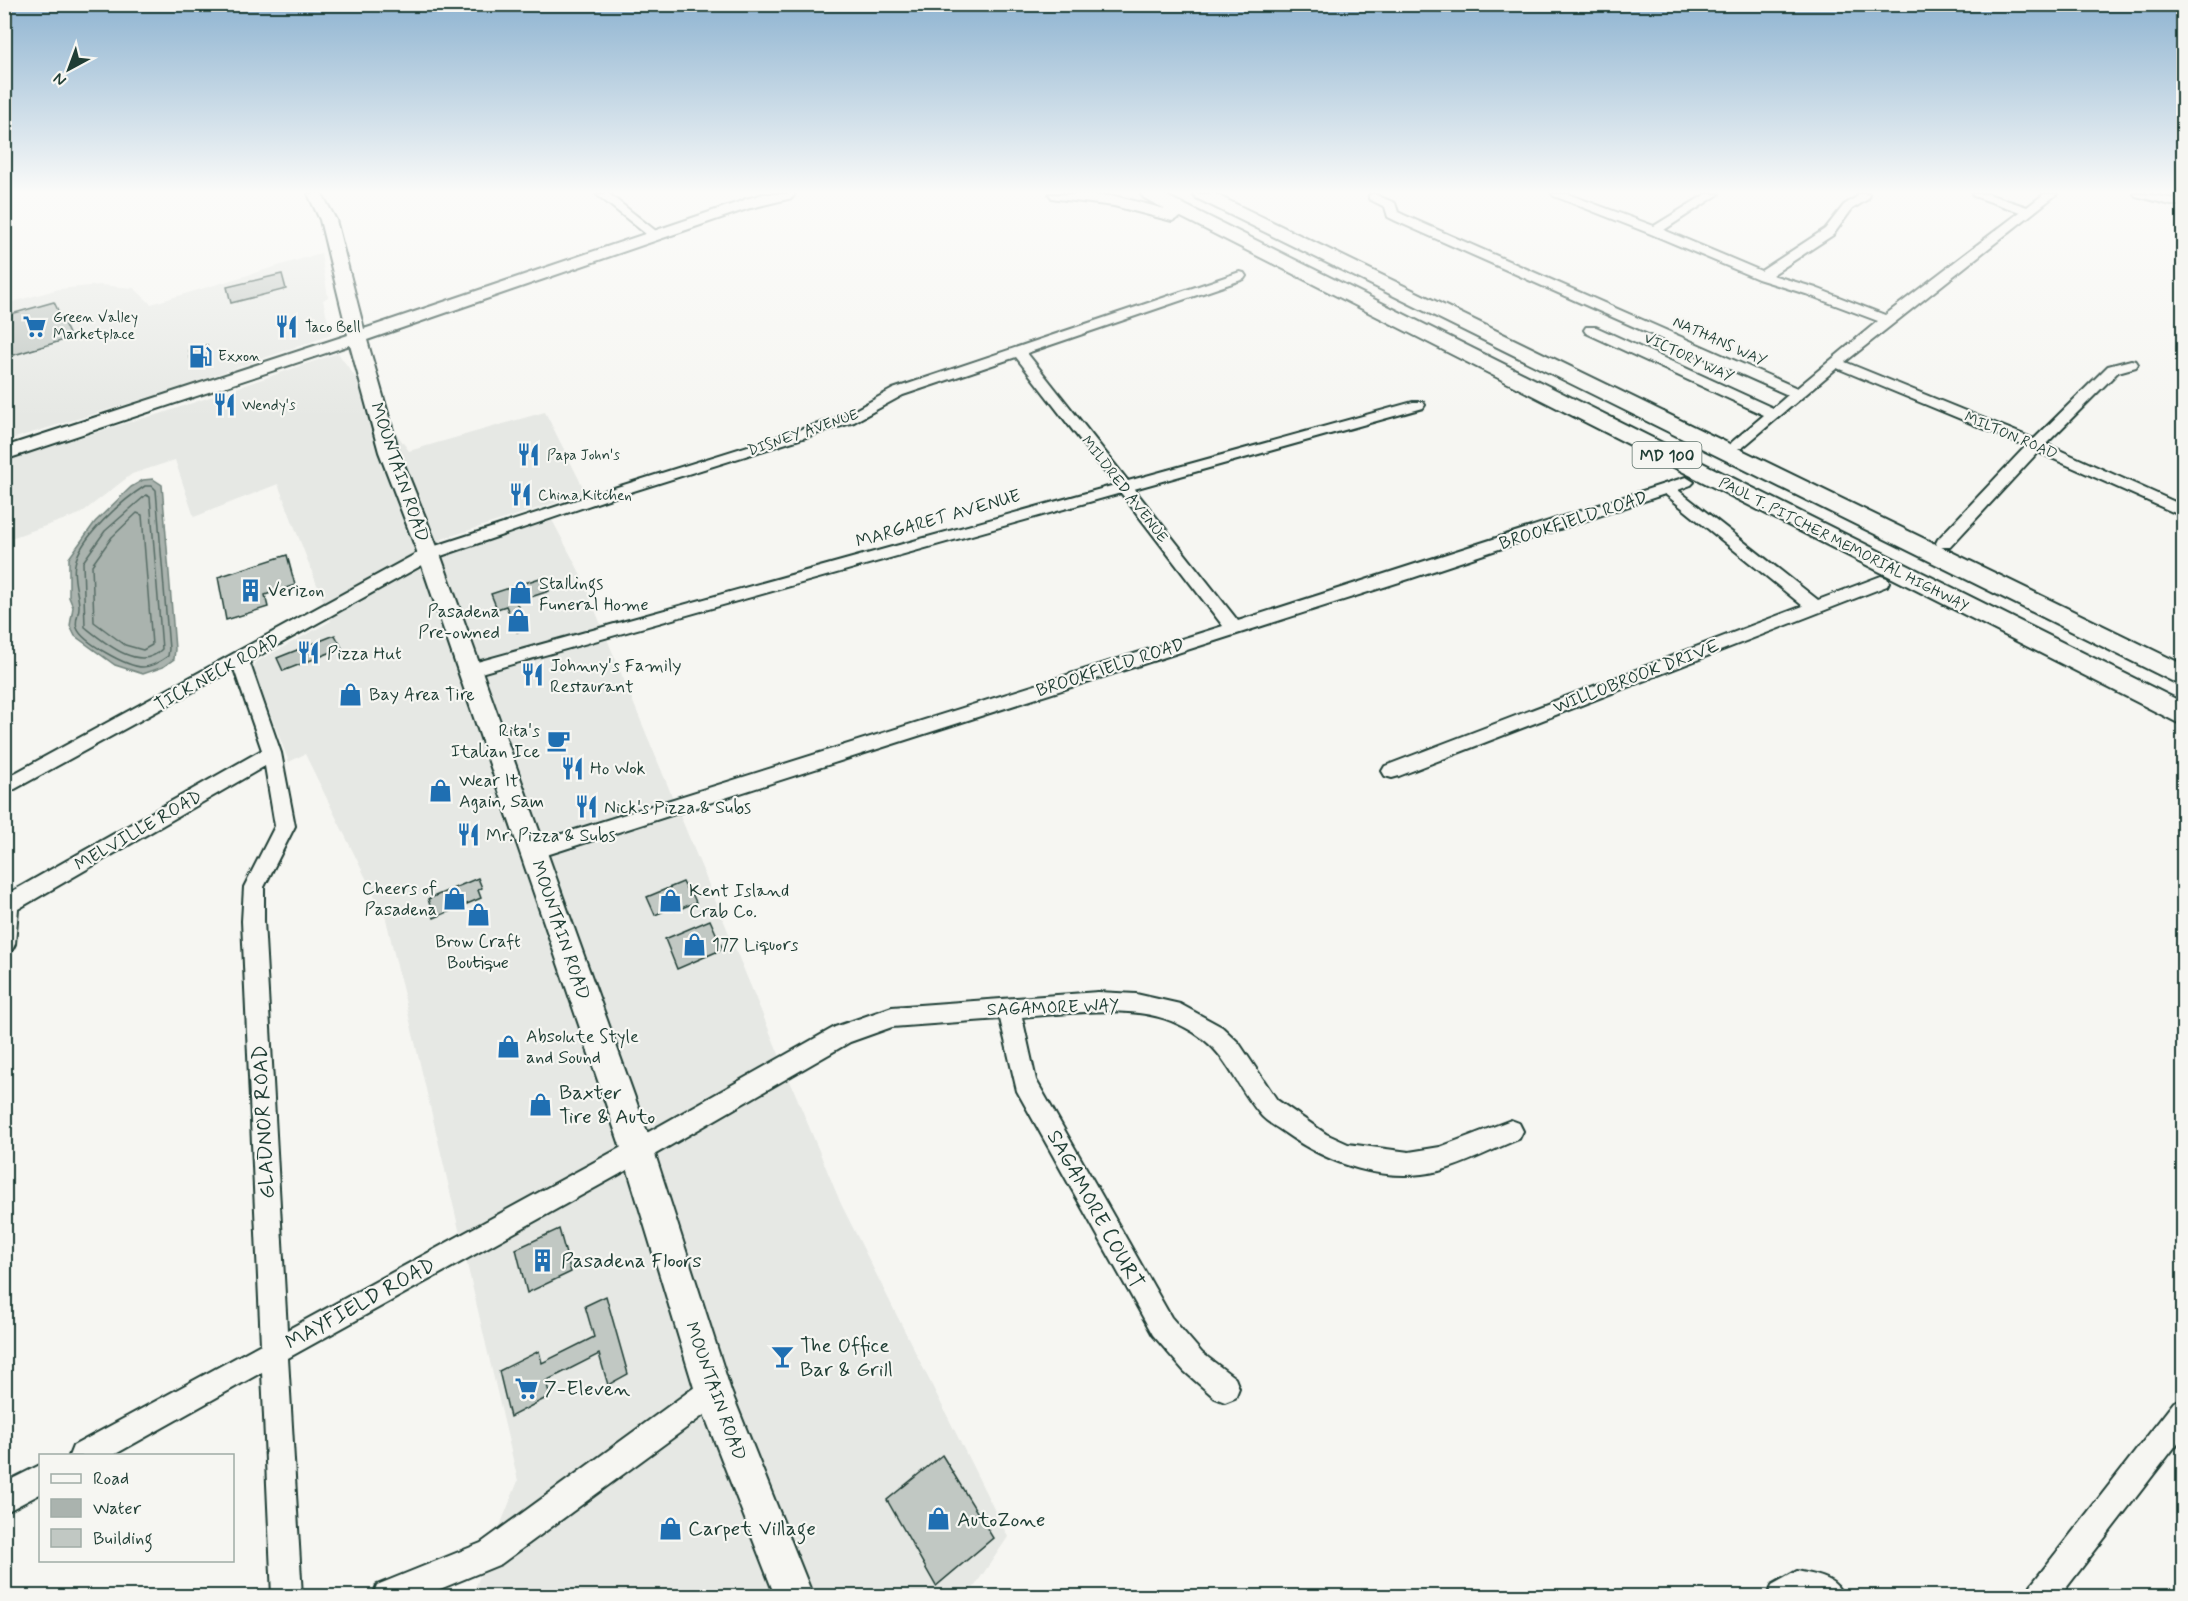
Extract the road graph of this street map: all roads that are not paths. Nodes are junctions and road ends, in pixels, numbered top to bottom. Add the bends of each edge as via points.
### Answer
1 (338, 269) edge
2 (557, 269) edge
3 (1290, 269) edge
4 (1298, 269) edge
5 (1354, 269) edge
6 (1515, 269) edge
7 (1745, 269) edge
8 (1773, 269) edge
9 (1953, 269) edge
10 (1240, 276) dead end
11 (1762, 276) junction
12 (1887, 320) junction
13 (1591, 330) dead end
14 (358, 337) junction
15 (1018, 350) junction
16 (1836, 363) junction
17 (1487, 364) junction
18 (2131, 364) dead end
19 (1798, 394) junction
20 (1418, 405) dead end
21 (1774, 414) junction
22 (1737, 445) dead end
23 (2036, 445) junction
24 (4, 454) edge
25 (1686, 482) dead end
26 (1123, 487) junction
27 (1668, 489) junction
28 (2184, 512) edge
29 (1944, 543) dead end
30 (429, 554) junction
31 (1881, 582) dead end
32 (1815, 606) junction
33 (1233, 628) junction
34 (240, 660) junction
35 (470, 670) junction
36 (2184, 677) edge
37 (2184, 716) edge
38 (272, 753) junction
39 (1392, 771) dead end
40 (4, 788) edge
41 (534, 851) junction
42 (6, 906) edge
43 (4, 944) edge
44 (1008, 1007) junction
45 (1511, 1131) dead end
46 (638, 1150) junction
47 (275, 1350) junction
48 (1225, 1388) dead end
49 (713, 1391) junction
50 (2184, 1412) edge
51 (85, 1454) edge
52 (39, 1480) edge
53 (4, 1499) edge
54 (287, 1596) edge
55 (388, 1596) edge
56 (794, 1596) edge
57 (1783, 1596) edge
58 (1828, 1596) edge
59 (2042, 1596) edge

1 - 14 main road, MOUNTAIN ROAD
2 - 14 main road
3 - 17 highway
4 - 17 highway, PAUL T. PITCHER MEMORIAL HIGHWAY / MD 100
5 - 36 highway, PAUL T. PITCHER MEMORIAL HIGHWAY / MD 100
6 - 19 street, NATHANS WAY
7 - 11 street
8 - 11 street
9 - 12 street
10 - 15 street, DISNEY AVENUE
11 - 12 street
12 - 16 street
13 - 21 street, VICTORY WAY
14 - 24 main road
14 - 30 main road, MOUNTAIN ROAD via 389,452
15 - 26 street, MILDRED AVENUE
15 - 30 street, DISNEY AVENUE via 897,392 849,420
16 - 19 street
16 - 23 street, MILTON ROAD
17 - 37 highway, PAUL T. PITCHER MEMORIAL HIGHWAY / MD 100
18 - 23 street via 2113,369
19 - 21 street
20 - 26 street, MARGARET AVENUE
21 - 22 street
23 - 28 street, MILTON ROAD
23 - 29 street
25 - 27 street, BROOKFIELD ROAD
26 - 33 street, MILDRED AVENUE
26 - 35 street, MARGARET AVENUE
27 - 32 street
27 - 33 street, BROOKFIELD ROAD
30 - 34 street, TICK NECK ROAD
30 - 35 main road, MOUNTAIN ROAD
31 - 32 street, WILLOBROOK DRIVE
32 - 39 street, WILLOBROOK DRIVE
33 - 41 street, BROOKFIELD ROAD
34 - 38 street, GLADNOR ROAD
34 - 40 street, TICK NECK ROAD
35 - 41 main road, MOUNTAIN ROAD
38 - 42 street, MELVILLE ROAD
38 - 47 street, GLADNOR ROAD via 285,826 254,887 253,921
41 - 46 main road, MOUNTAIN ROAD
42 - 43 street
44 - 45 street, SAGAMORE WAY via 1098,1002 1172,1011 1197,1023 1231,1050 1269,1107 1318,1142 1347,1155 1409,1164 1440,1159
44 - 46 street, SAGAMORE WAY via 892,1017 843,1034
44 - 48 street, SAGAMORE COURT via 1025,1083 1162,1326 1193,1362
46 - 47 street, MAYFIELD ROAD
46 - 49 main road, MOUNTAIN ROAD
47 - 51 street, MAYFIELD ROAD
47 - 54 street, GLADNOR ROAD
49 - 55 street via 490,1554
49 - 56 main road, MOUNTAIN ROAD
50 - 59 street
52 - 53 street
57 - 58 street via 1797,1586

